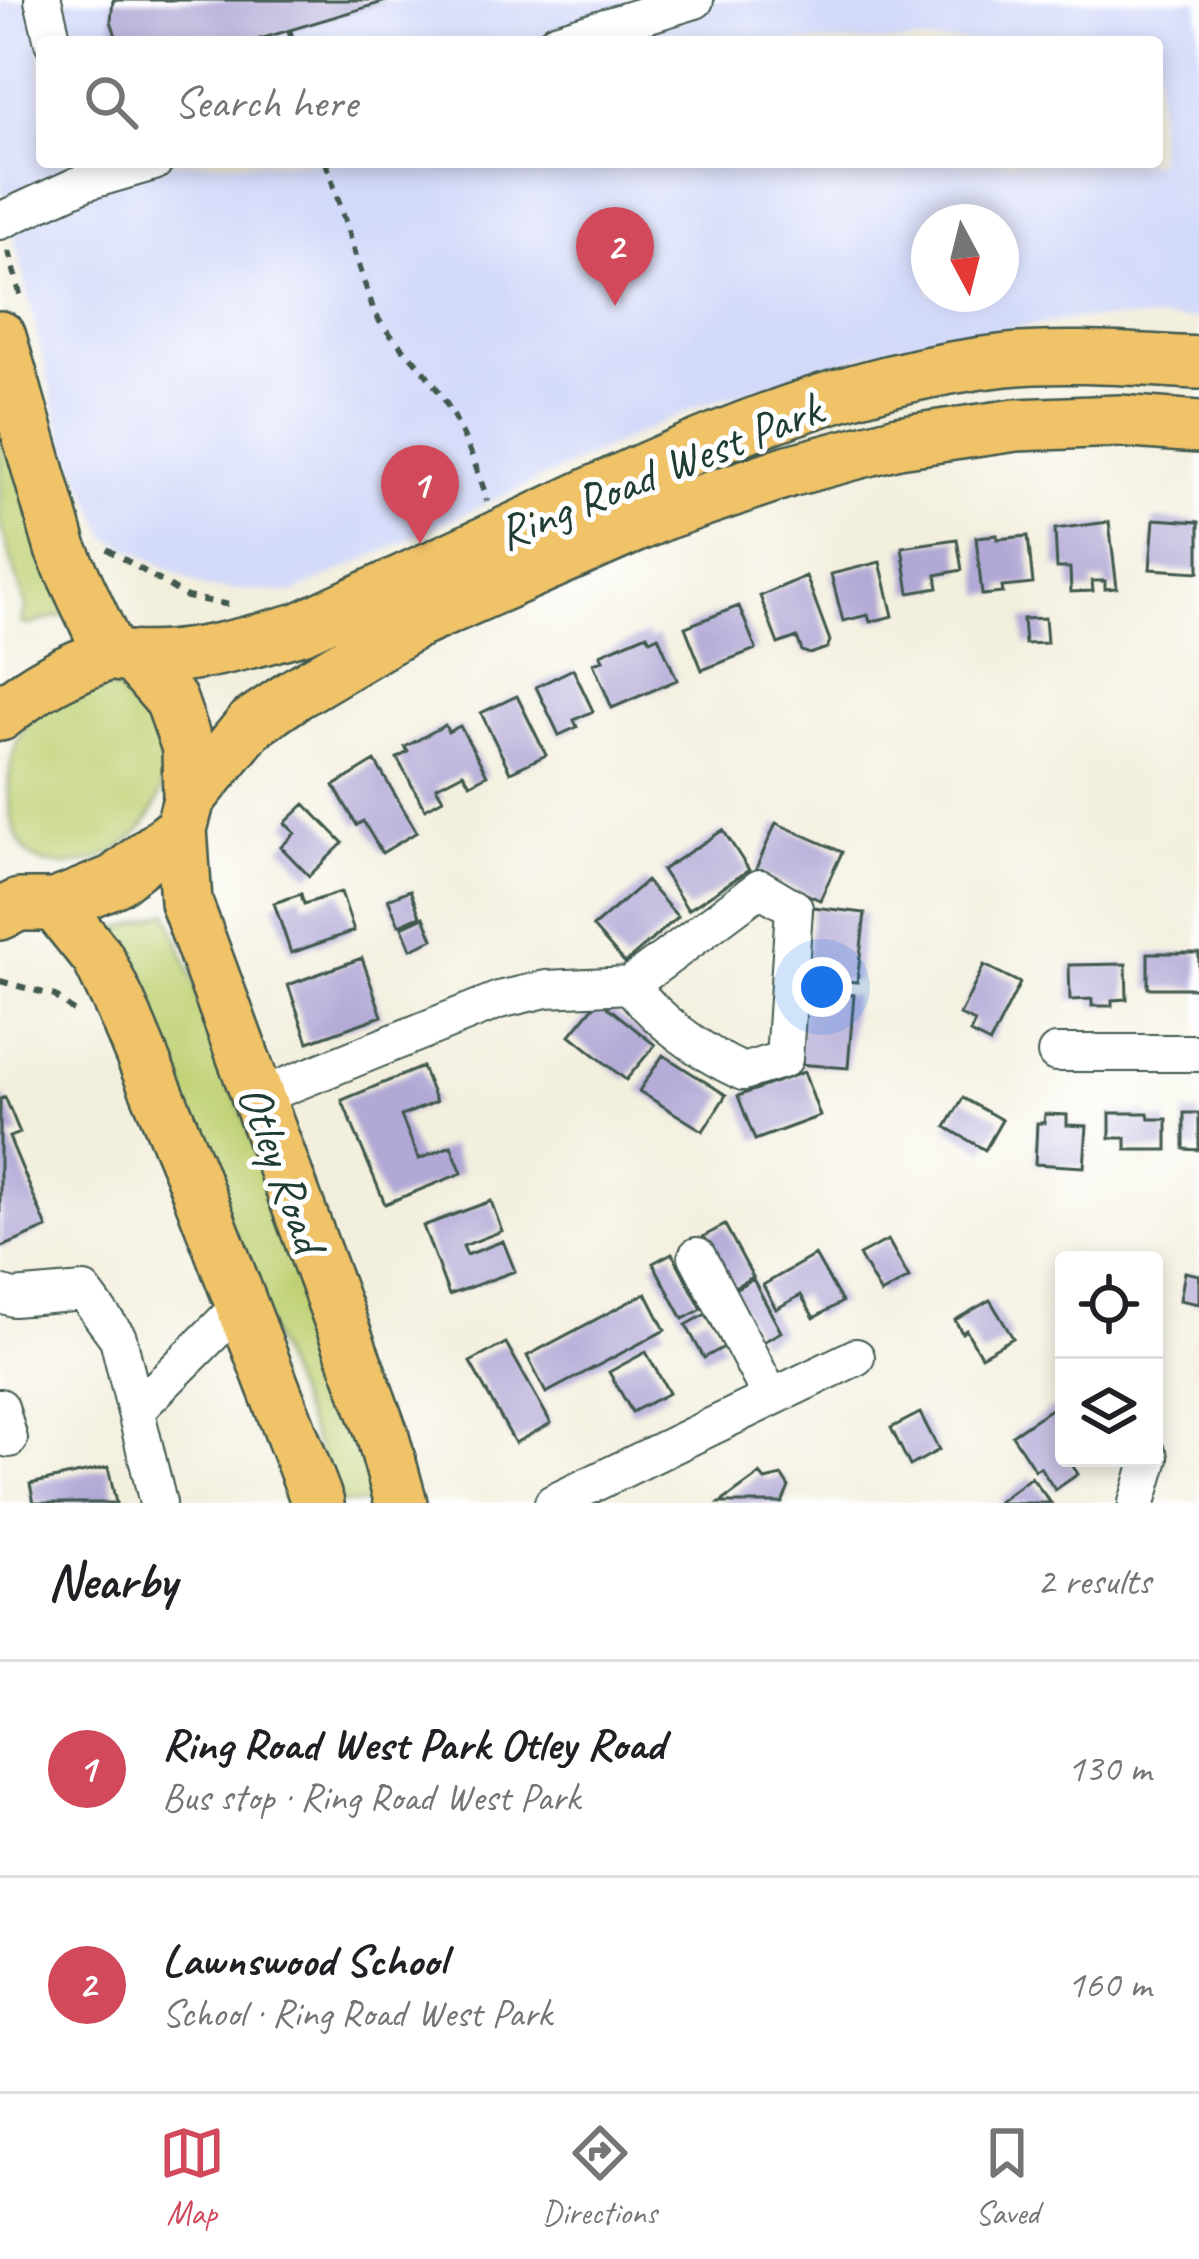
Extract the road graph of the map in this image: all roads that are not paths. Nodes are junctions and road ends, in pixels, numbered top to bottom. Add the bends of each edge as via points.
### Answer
1 (43, 0) edge
2 (695, 0) edge
3 (52, 36) edge
4 (576, 36) edge
5 (83, 172) edge
6 (1, 221) edge
7 (12, 325) edge
8 (1199, 363) edge
9 (1199, 428) edge
10 (123, 657) junction
11 (0, 716) edge
12 (185, 814) junction
13 (19, 901) edge
14 (630, 985) junction
15 (1056, 1053) dead end
16 (1199, 1053) edge
17 (256, 1098) junction
18 (697, 1256) dead end
19 (242, 1304) junction
20 (4, 1305) edge
21 (856, 1357) dead end
22 (771, 1397) junction
23 (136, 1410) junction
24 (1147, 1467) edge
25 (625, 1487) edge
26 (158, 1503) edge
27 (318, 1503) edge
28 (400, 1503) edge
29 (553, 1503) edge
30 (1137, 1503) edge

1 - 3 street
2 - 4 street
5 - 6 street
7 - 10 highway via 61,549
8 - 10 highway, Ring Road West Park via 1008,360 890,381 647,466 302,628
9 - 12 highway, Ring Road West Park via 1016,425 898,442 663,514 415,623 277,705 251,724
10 - 11 highway, Ring Road West Park via 65,669
10 - 12 highway, Otley Road via 171,700 188,748
12 - 13 highway, Ring Road West Park via 115,881
12 - 17 highway, Otley Road via 186,902
13 - 19 highway, Otley Road via 98,958
14 - 14 street via 718,1061 742,1072 784,1059 794,908 760,888
14 - 17 street via 500,1000
15 - 16 street
17 - 28 highway, Otley Road via 382,1434
18 - 22 street
19 - 23 street
19 - 27 highway, Otley Road
20 - 23 street via 84,1292 118,1338
21 - 22 street
22 - 25 street
23 - 26 street
24 - 30 street
25 - 29 street

